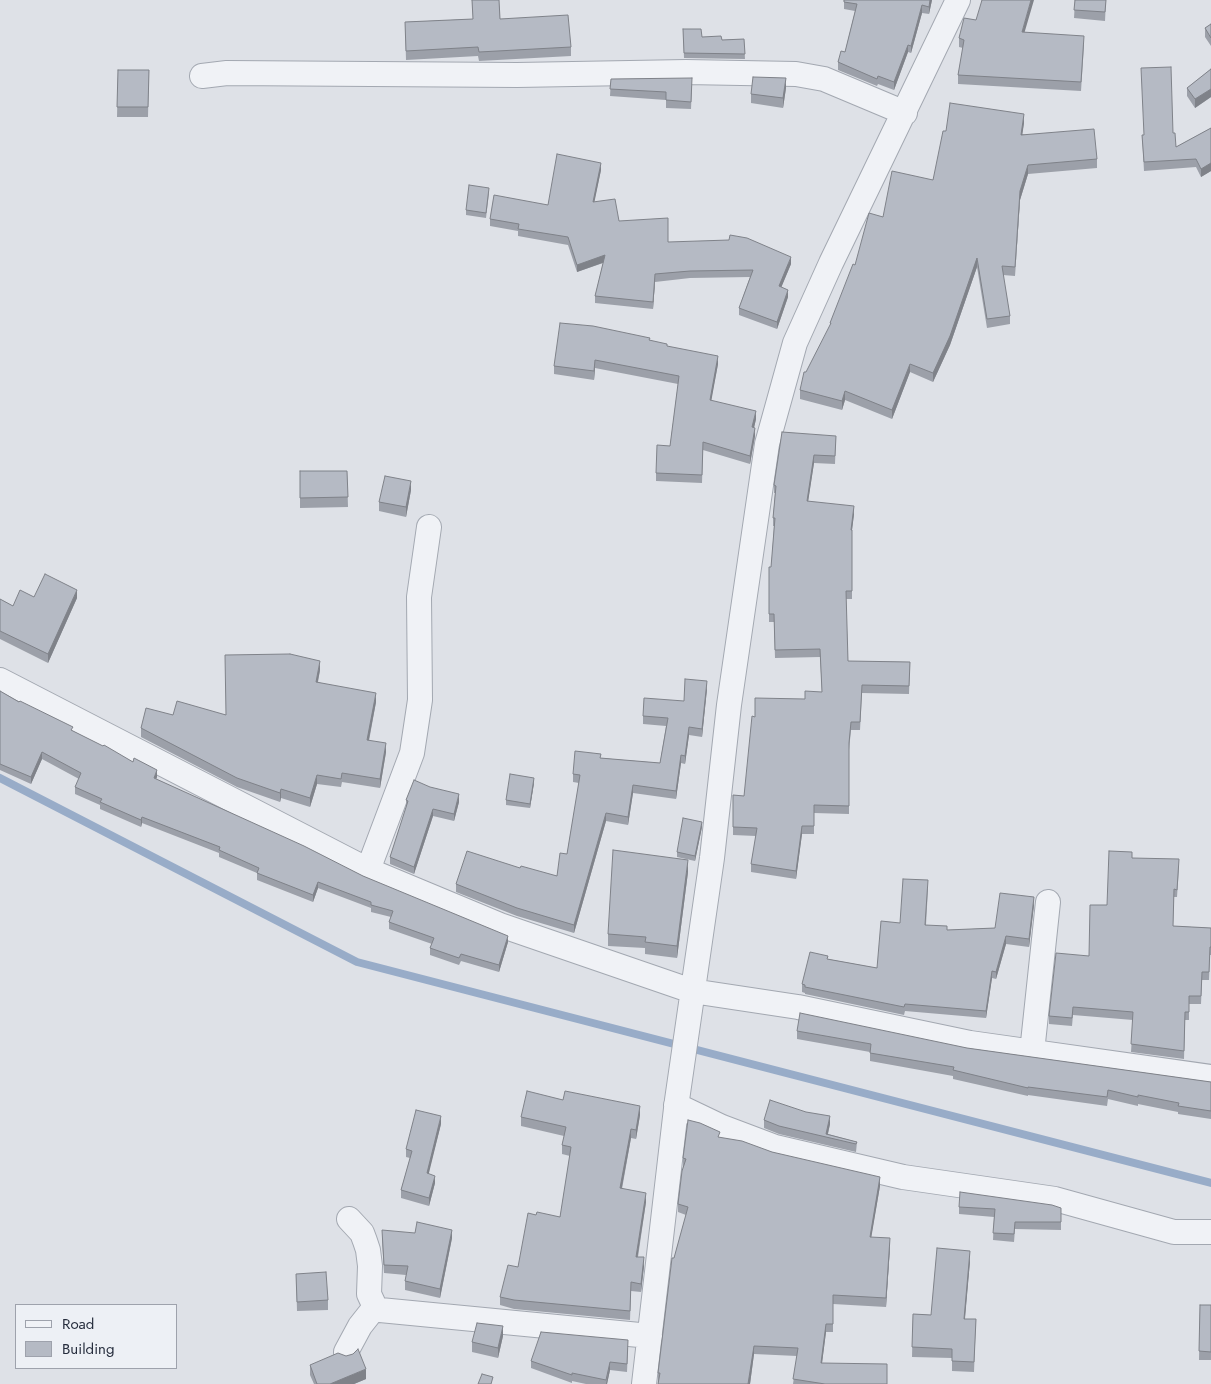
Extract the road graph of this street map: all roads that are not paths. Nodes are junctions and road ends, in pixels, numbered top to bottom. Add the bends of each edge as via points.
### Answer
1 (958, 0) edge
2 (202, 76) dead end
3 (905, 113) junction
4 (429, 527) dead end
5 (0, 680) edge
6 (368, 870) junction
7 (1048, 902) dead end
8 (692, 991) junction
9 (1032, 1052) junction
10 (1211, 1077) edge
11 (677, 1103) junction
12 (349, 1219) dead end
13 (1211, 1232) edge
14 (375, 1307) junction
15 (650, 1336) junction
16 (346, 1352) dead end
17 (644, 1384) edge

1 - 3 street
2 - 3 street via 227,73 796,74 824,79
3 - 8 street via 795,343 766,444
4 - 6 street via 419,597 420,700 412,753
5 - 6 street
6 - 8 street via 500,926
7 - 9 street
8 - 9 street via 798,1007 970,1043
8 - 11 street
9 - 10 street
11 - 13 street via 722,1127 775,1147 903,1177 1055,1199 1174,1232
11 - 15 street
12 - 14 street via 362,1234 368,1250 369,1294
14 - 15 street
14 - 16 street
15 - 17 street

